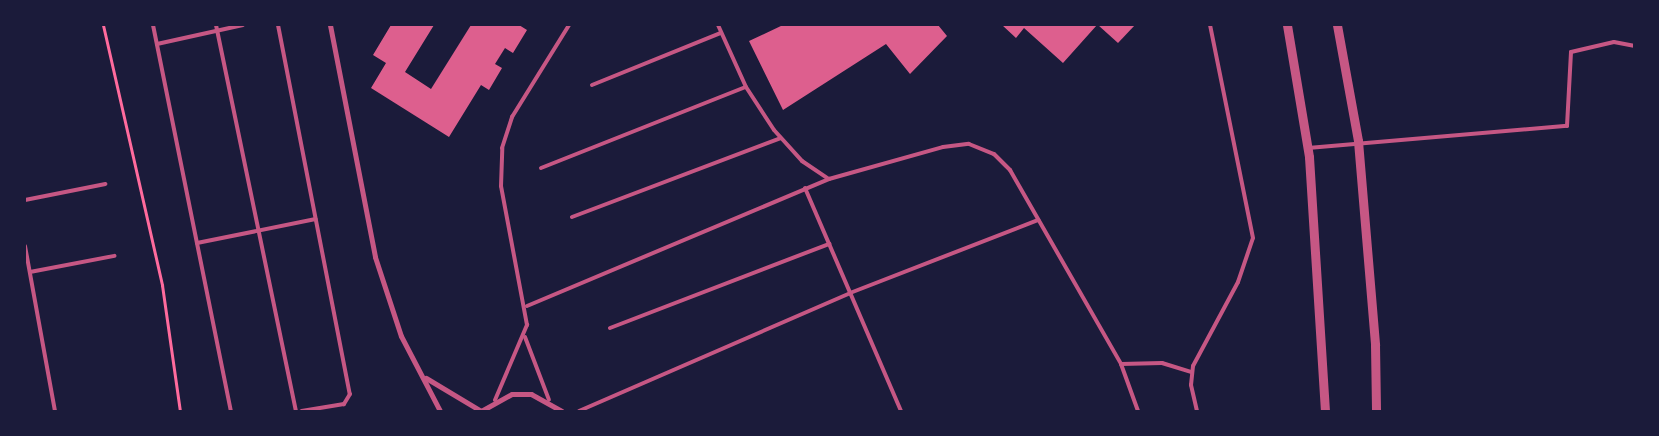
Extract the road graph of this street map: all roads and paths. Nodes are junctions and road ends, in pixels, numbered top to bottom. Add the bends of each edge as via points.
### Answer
1 (104, 25) edge
2 (154, 25) edge
3 (216, 25) edge
4 (243, 25) edge
5 (278, 25) edge
6 (330, 25) edge
7 (569, 25) edge
8 (718, 25) edge
9 (1210, 25) edge
10 (1287, 25) edge
11 (1337, 25) edge
12 (217, 31) junction
13 (721, 33) junction
14 (157, 44) junction
15 (1634, 46) edge
16 (592, 85) dead end
17 (746, 87) junction
18 (781, 138) junction
19 (1358, 141) junction
20 (1308, 148) junction
21 (541, 168) dead end
22 (829, 178) junction
23 (105, 184) dead end
24 (805, 188) junction
25 (25, 200) edge
26 (572, 217) dead end
27 (316, 219) junction
28 (1038, 220) junction
29 (258, 230) junction
30 (197, 243) junction
31 (829, 244) junction
32 (25, 246) edge
33 (114, 256) dead end
34 (30, 272) junction
35 (850, 293) junction
36 (527, 306) junction
37 (610, 328) dead end
38 (525, 337) junction
39 (1121, 364) junction
40 (1192, 372) junction
41 (426, 378) junction
42 (495, 400) junction
43 (549, 400) junction
44 (56, 411) edge
45 (180, 411) edge
46 (231, 411) edge
47 (296, 411) edge
48 (302, 411) edge
49 (440, 411) edge
50 (481, 411) edge
51 (562, 411) edge
52 (579, 411) edge
53 (901, 411) edge
54 (1138, 411) edge
55 (1197, 411) edge
56 (1325, 411) edge
57 (1376, 411) edge

1 - 45 path via 162,285
2 - 14 lane
3 - 12 lane
4 - 12 lane
5 - 27 lane
6 - 41 street via 375,257 401,336
7 - 36 lane via 512,117 499,164
8 - 13 lane
9 - 40 lane via 1253,238 1238,282
10 - 20 street
11 - 19 street
12 - 14 lane
12 - 29 lane
13 - 16 lane
13 - 17 lane
14 - 30 lane
15 - 19 lane via 1614,42 1571,52 1566,126
17 - 18 lane
17 - 21 lane
18 - 22 lane via 802,161
18 - 26 lane
19 - 20 lane
19 - 57 street via 1375,345
20 - 56 street
22 - 24 lane
22 - 28 lane via 943,146 969,144 1002,160
23 - 25 lane
24 - 31 lane
24 - 36 lane
27 - 29 lane
27 - 48 lane via 350,394 344,404
28 - 35 lane
28 - 39 lane
29 - 30 lane
29 - 47 lane
30 - 46 lane
31 - 35 lane
31 - 37 lane
32 - 34 lane
33 - 34 lane
34 - 44 lane
35 - 52 lane
35 - 53 lane
36 - 38 lane
38 - 42 lane
38 - 43 lane
39 - 40 lane via 1162,363
39 - 54 lane
40 - 55 lane
41 - 49 street
41 - 50 street
42 - 43 street via 531,394
42 - 50 street
43 - 51 street

